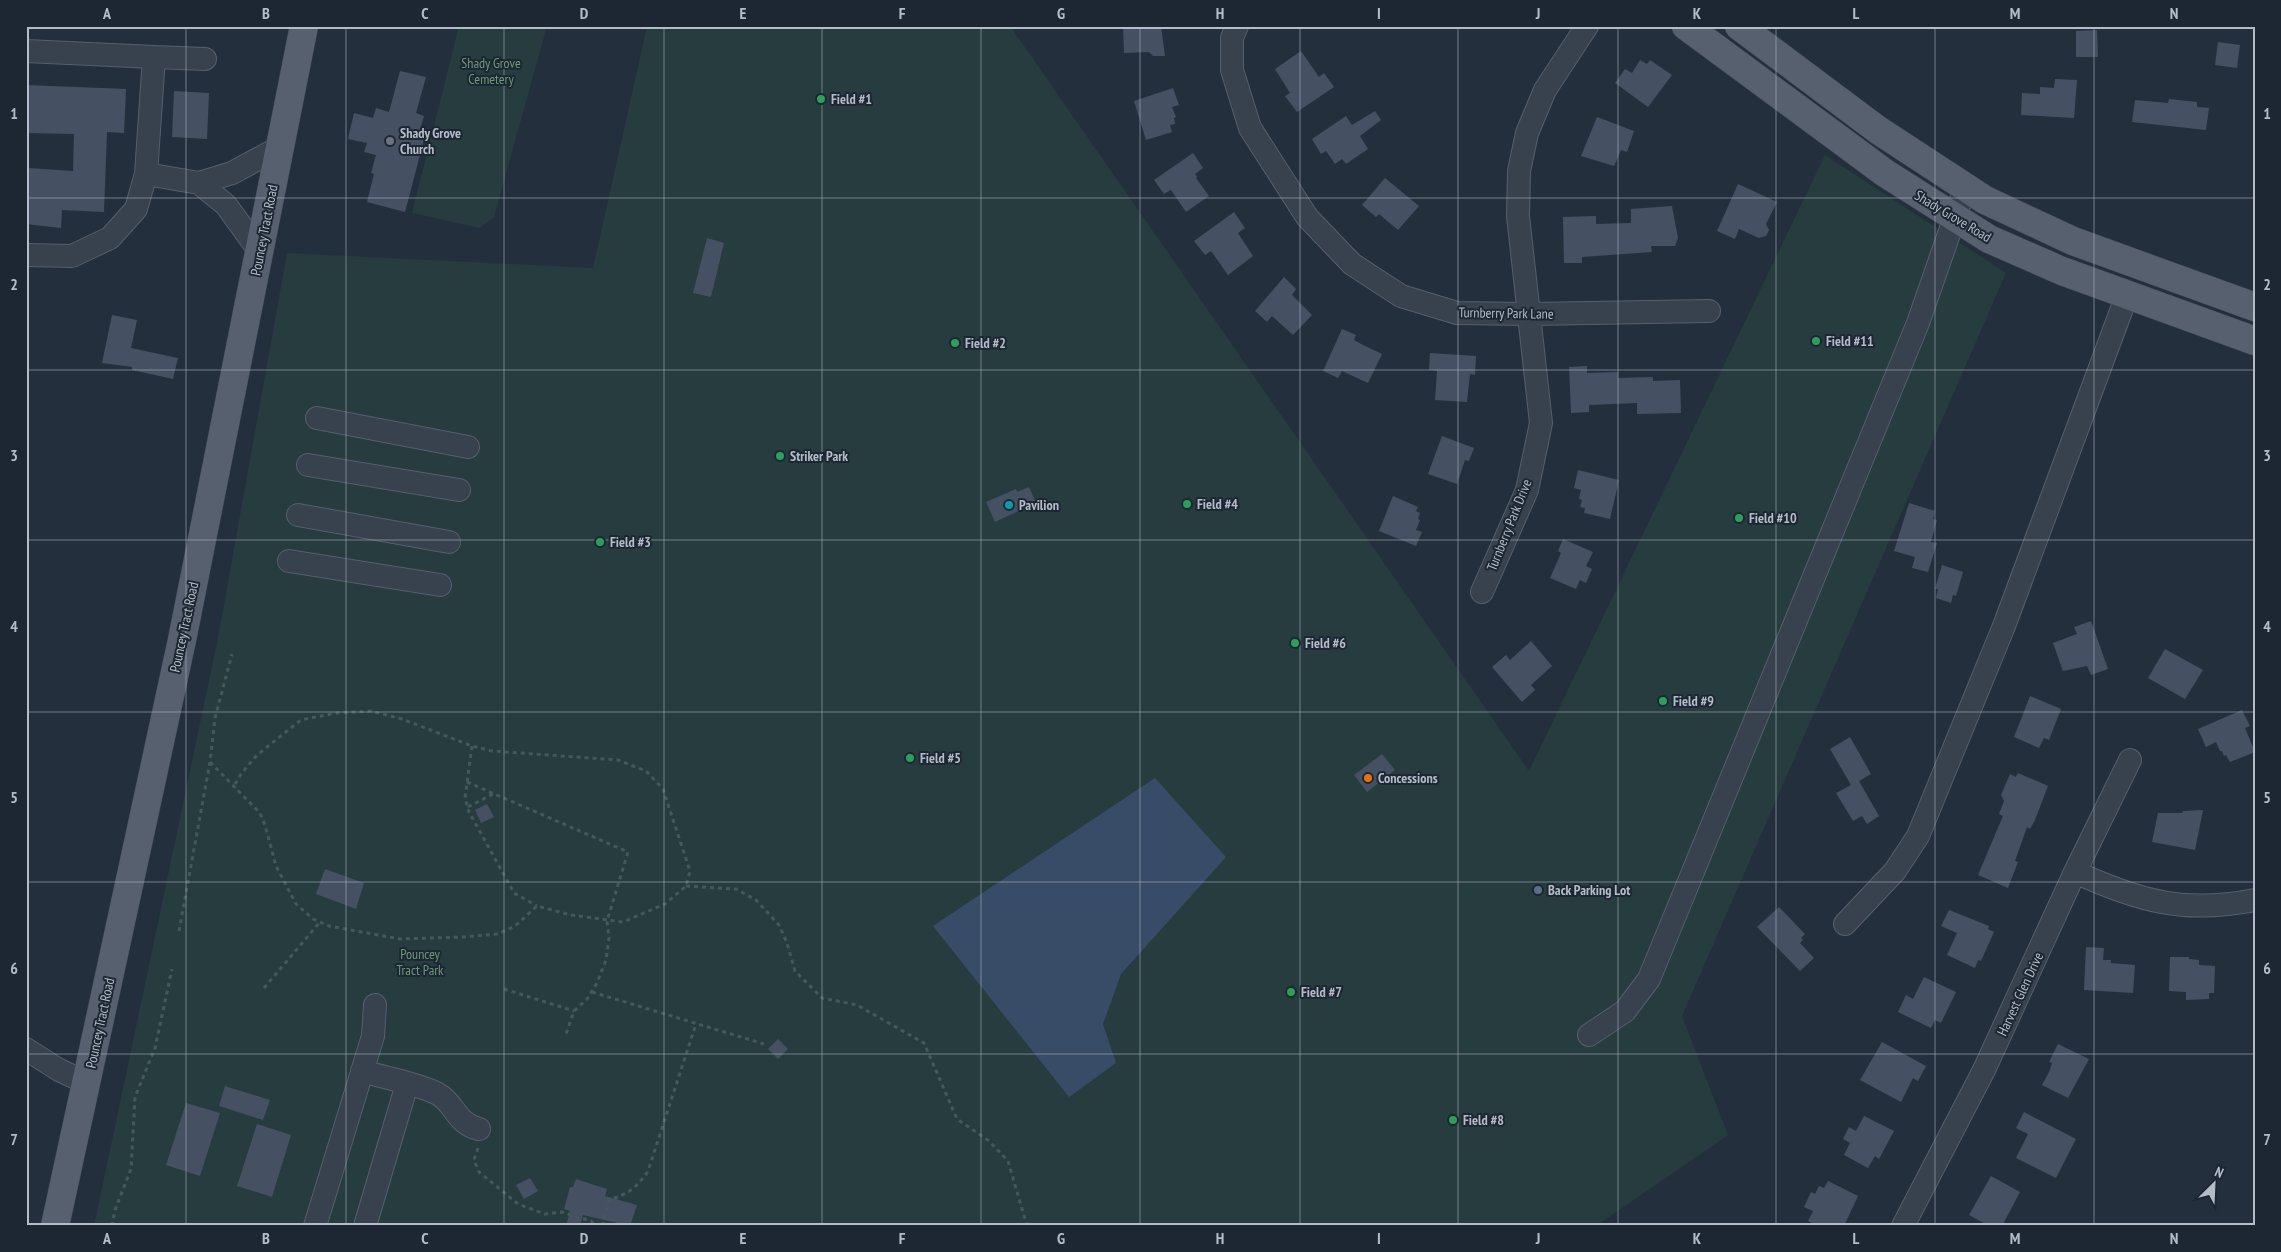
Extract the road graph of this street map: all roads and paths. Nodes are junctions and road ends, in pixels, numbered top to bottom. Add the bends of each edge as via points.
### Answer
1 (304, 26) edge
2 (1237, 26) edge
3 (1587, 26) edge
4 (1686, 26) edge
5 (1739, 26) edge
6 (26, 51) edge
7 (154, 57) junction
8 (205, 59) dead end
9 (280, 148) junction
10 (146, 174) junction
11 (199, 183) junction
12 (1965, 188) junction
13 (1954, 219) junction
14 (260, 252) junction
15 (26, 256) edge
16 (2127, 295) junction
17 (2255, 307) edge
18 (1709, 311) dead end
19 (1530, 314) junction
20 (2255, 341) edge
21 (317, 418) dead end
22 (468, 447) dead end
23 (308, 465) dead end
24 (459, 490) dead end
25 (298, 515) dead end
26 (449, 542) dead end
27 (289, 561) dead end
28 (440, 585) dead end
29 (1482, 592) dead end
30 (232, 654) dead end
31 (472, 746) junction
32 (2130, 760) dead end
33 (210, 762) junction
34 (467, 782) junction
35 (234, 786) junction
36 (493, 794) junction
37 (468, 807) junction
38 (2075, 872) junction
39 (686, 886) junction
40 (2255, 900) edge
41 (537, 906) junction
42 (607, 921) junction
43 (320, 922) junction
44 (1845, 924) dead end
45 (179, 932) dead end
46 (172, 970) dead end
47 (264, 988) dead end
48 (504, 989) dead end
49 (592, 992) junction
50 (375, 1005) dead end
51 (574, 1011) junction
52 (696, 1024) junction
53 (1589, 1035) dead end
54 (565, 1037) dead end
55 (764, 1044) dead end
56 (26, 1049) edge
57 (362, 1071) junction
58 (87, 1083) junction
59 (407, 1084) junction
60 (479, 1137) joint
61 (55, 1226) edge
62 (112, 1226) edge
63 (315, 1226) edge
64 (365, 1226) edge
65 (596, 1226) edge
66 (602, 1226) edge
67 (1027, 1226) edge
68 (1903, 1226) edge

1 - 9 main road, Pouncey Tract Road
2 - 19 street, Turnberry Park Lane via 1232,38 1232,70 1250,128 1307,217 1352,264 1401,296 1457,313
3 - 19 street, Turnberry Park Drive via 1546,90 1527,133 1519,170 1518,216
4 - 13 main road, Shady Grove Road via 1885,173
5 - 12 main road via 1878,130
6 - 7 street
7 - 8 street
7 - 10 street
9 - 11 street via 232,173
9 - 14 main road, Pouncey Tract Road
10 - 11 street
10 - 15 street via 136,209 110,238 72,256
11 - 14 street via 226,205
12 - 13 street
12 - 17 main road via 2073,242
13 - 16 main road, Shady Grove Road via 2025,256
13 - 53 street via 1918,323 1649,979 1624,1011
14 - 58 main road, Pouncey Tract Road via 182,640
16 - 20 main road, Shady Grove Road
16 - 44 street via 2004,626 1918,836 1895,871
18 - 19 street, Turnberry Park Lane
19 - 29 street, Turnberry Park Drive via 1541,423 1527,490
21 - 22 street
23 - 24 street
25 - 26 street
27 - 28 street
30 - 33 path via 215,718
31 - 34 path
31 - 35 path via 371,710 336,713 301,720 257,755
31 - 39 path via 492,751 618,760 646,771 663,788 672,810 690,870
32 - 38 street, Harvest Glen Drive
33 - 35 path
33 - 45 path
34 - 36 path
34 - 37 path via 465,798
35 - 43 path via 260,813 276,866 296,904
36 - 37 path
36 - 42 path via 628,852
37 - 41 path via 514,893
38 - 40 street via 2116,890 2167,904 2199,906
38 - 68 street, Harvest Glen Drive via 1984,1070
39 - 42 path via 664,904 623,922
39 - 67 path via 736,889 756,900 779,925 794,971 822,998 857,1005 924,1043 957,1119 989,1141 1008,1161
41 - 42 path
41 - 43 path via 515,926 498,934 462,937 400,939
42 - 49 path via 606,960
43 - 47 path
46 - 62 path via 155,1048 135,1097 131,1170
48 - 51 path
49 - 51 path
49 - 52 path
50 - 57 street via 375,1028
51 - 54 path
52 - 55 path
52 - 66 path via 648,1171 628,1193 610,1200
56 - 58 street
57 - 59 street
57 - 63 street
58 - 61 main road, Pouncey Tract Road
59 - 60 street via 442,1097
59 - 64 street
60 - 65 path via 474,1160 479,1172 508,1198 545,1214 562,1212 591,1221

